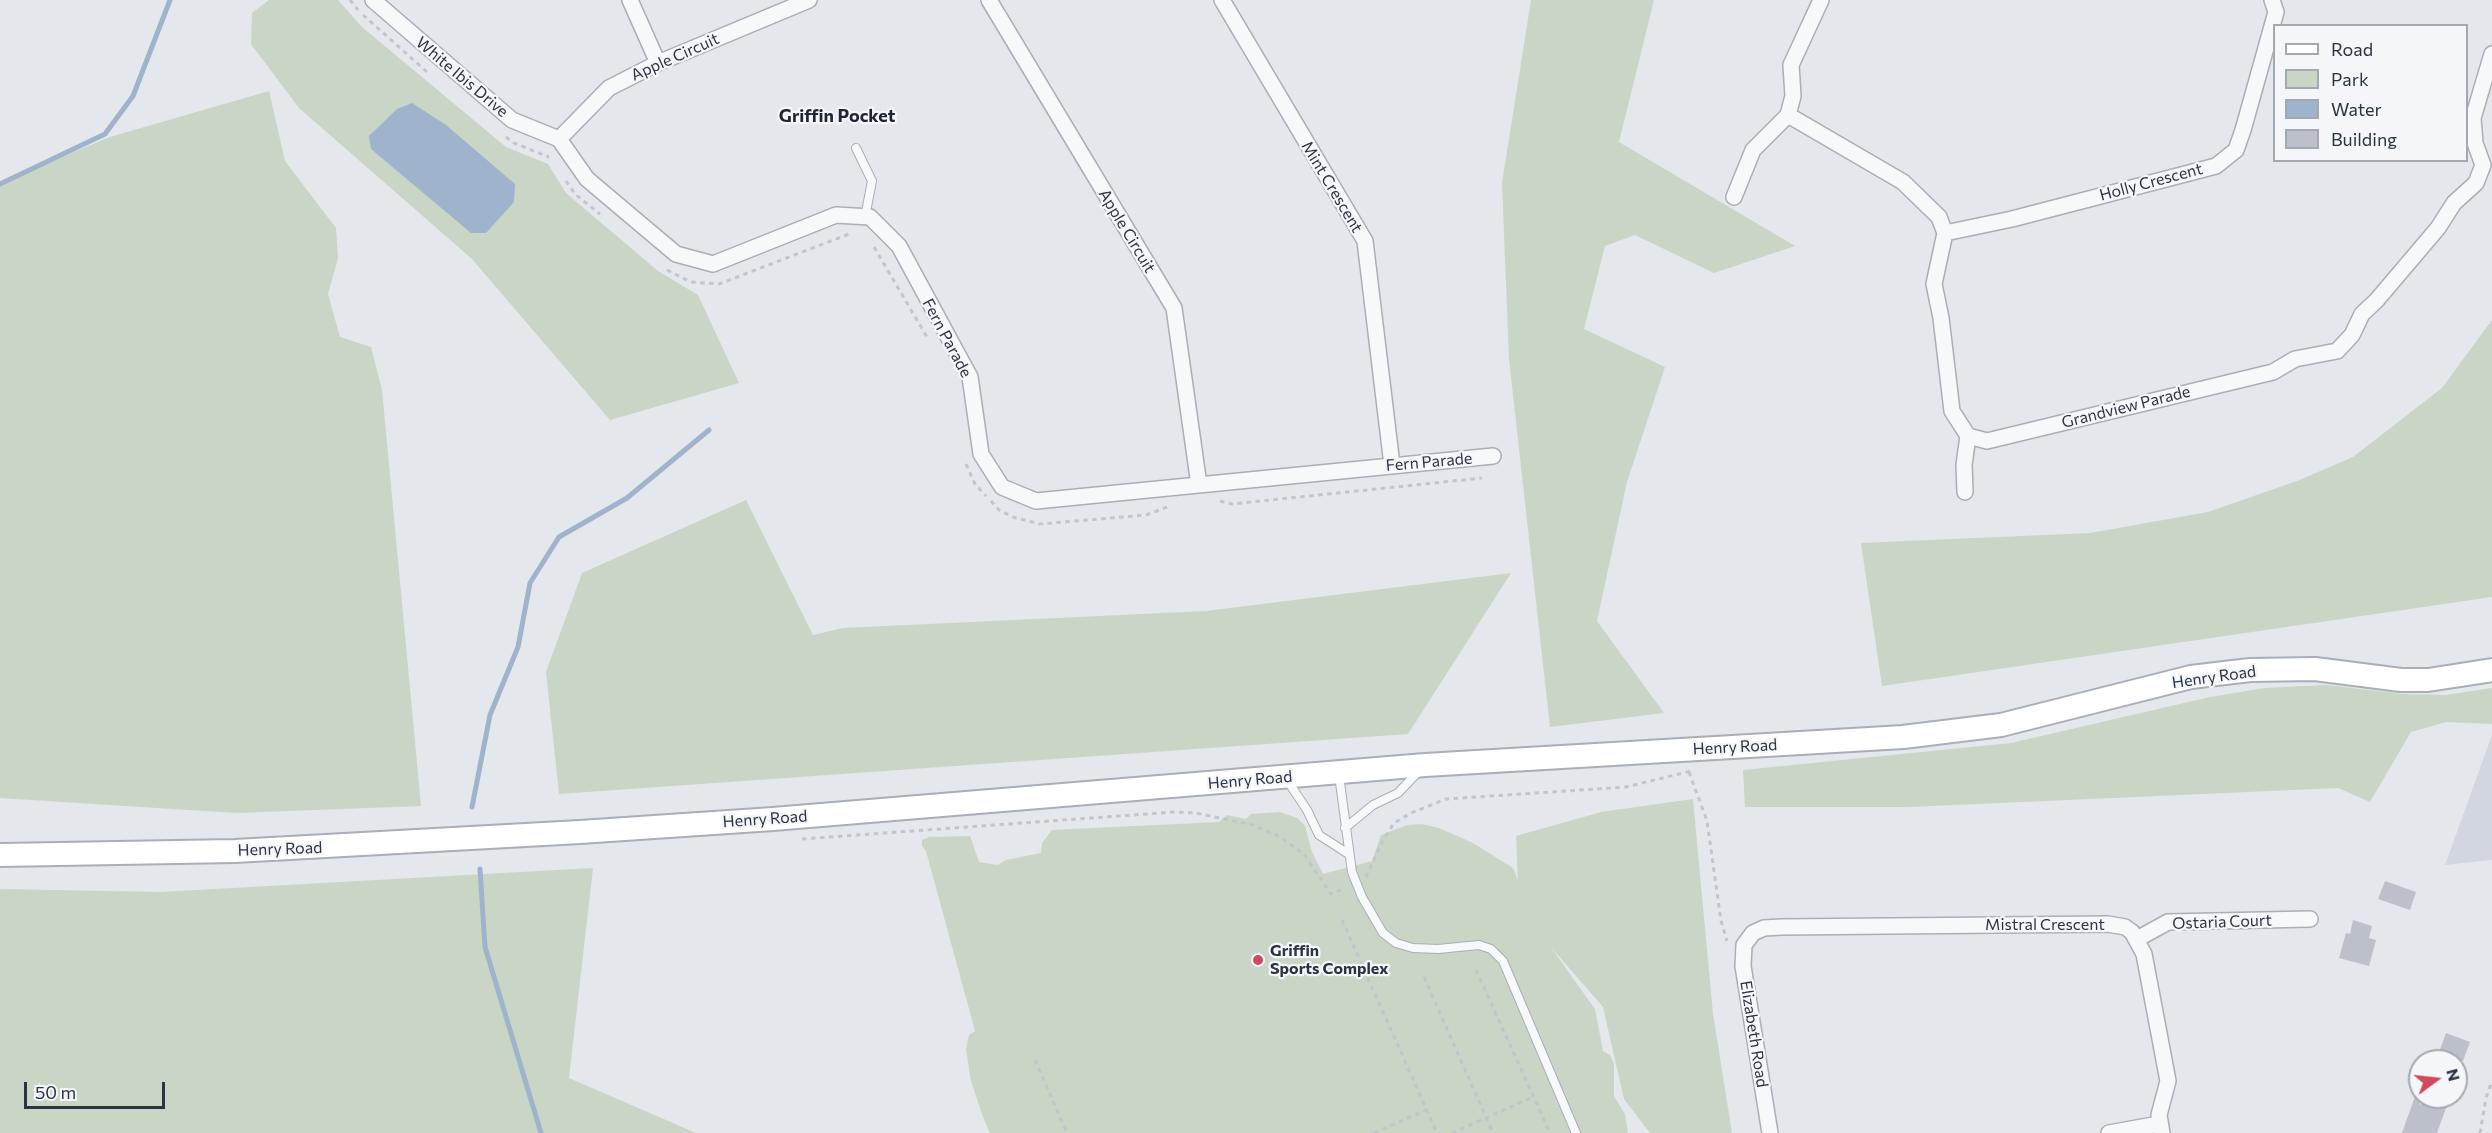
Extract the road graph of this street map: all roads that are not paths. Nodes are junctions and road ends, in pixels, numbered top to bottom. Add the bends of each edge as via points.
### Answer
1 (373, 0) edge
2 (630, 0) edge
3 (809, 0) edge
4 (989, 0) edge
5 (1222, 0) edge
6 (1821, 0) edge
7 (2272, 0) edge
8 (2492, 54) edge
9 (658, 63) junction
10 (1788, 115) junction
11 (559, 140) junction
12 (856, 148) dead end
13 (2487, 164) edge
14 (1734, 197) dead end
15 (865, 217) junction
16 (1945, 233) junction
17 (1968, 436) junction
18 (1493, 456) dead end
19 (1392, 465) junction
20 (1199, 485) junction
21 (1965, 492) dead end
22 (2492, 670) edge
23 (1425, 765) junction
24 (1339, 773) junction
25 (1285, 777) junction
26 (1345, 828) junction
27 (1347, 853) junction
28 (0, 855) edge
29 (2310, 920) dead end
30 (2137, 939) junction
31 (1747, 941) joint
32 (2161, 1129) edge
33 (1576, 1133) edge
34 (1770, 1133) edge
35 (2109, 1133) edge

1 - 11 street, White Ibis Drive via 512,120
2 - 9 street
3 - 9 street, Apple Circuit
4 - 20 street, Apple Circuit via 1173,308
5 - 19 street, Mint Crescent via 1365,242
6 - 10 street via 1791,65 1793,96
7 - 16 street, Holly Crescent via 2276,12 2243,130 2236,150 2216,166
8 - 13 street, Grandview Parade via 2473,118 2475,143
9 - 11 street, Apple Circuit via 609,88
10 - 14 street via 1753,150
10 - 16 street via 1903,182 1939,217
11 - 15 street via 587,179 676,254 713,264 837,215
12 - 15 lane via 872,181
13 - 17 street, Grandview Parade via 2476,183 2454,203 2438,228 2362,314 2352,335 2337,351 2295,359 2273,372 1987,441
15 - 20 street, Fern Parade via 870,217 898,246 970,377 981,454 1002,487 1036,501
16 - 17 street via 1934,284 1952,411
17 - 21 street
18 - 19 street, Fern Parade
19 - 20 street, Fern Parade
22 - 23 main road, Henry Road via 2401,680 2315,669 2250,670 2191,677 2038,717 1952,731 1814,743
23 - 24 main road, Henry Road
23 - 26 lane via 1398,793
24 - 25 main road, Henry Road
24 - 26 lane
25 - 27 lane via 1319,835
25 - 28 main road, Henry Road via 533,835 236,851
26 - 27 lane
27 - 33 lane via 1356,884 1383,933 1396,943 1438,949 1479,945 1491,949 1503,961
29 - 30 street, Ostaria Court via 2179,921 2161,925
30 - 31 street, Mistral Crescent via 2125,927 2108,924 1772,927 1758,930
30 - 32 street via 2145,954 2168,1081 2160,1107
31 - 34 street, Elizabeth Road via 1743,966
32 - 35 street

